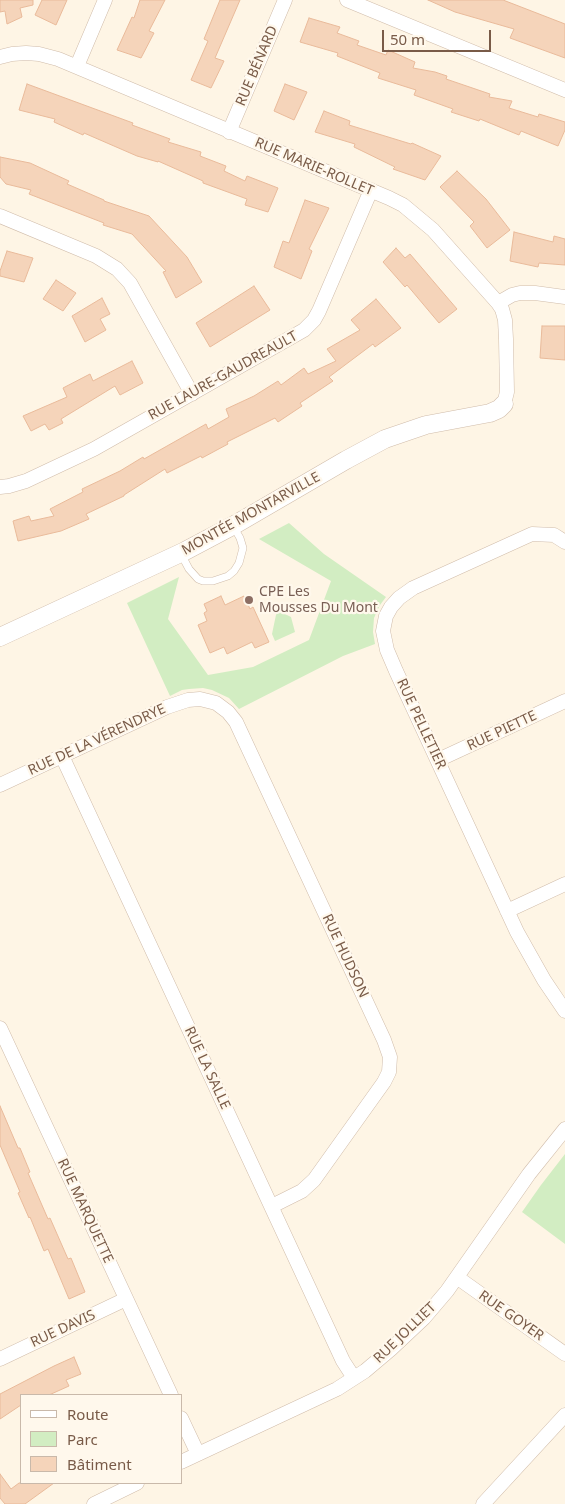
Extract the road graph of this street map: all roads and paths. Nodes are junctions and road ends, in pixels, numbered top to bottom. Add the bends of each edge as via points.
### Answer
1 (105, 0) edge
2 (285, 0) edge
3 (347, 0) edge
4 (0, 57) edge
5 (77, 66) junction
6 (565, 90) edge
7 (229, 132) junction
8 (371, 190) junction
9 (0, 216) edge
10 (565, 297) edge
11 (498, 303) junction
12 (192, 394) junction
13 (504, 404) joint
14 (0, 487) edge
15 (233, 526) junction
16 (565, 542) edge
17 (180, 553) junction
18 (0, 637) edge
19 (195, 699) joint
20 (565, 701) edge
21 (62, 756) junction
22 (438, 760) junction
23 (0, 785) edge
24 (565, 884) edge
25 (507, 911) junction
26 (565, 1011) edge
27 (0, 1028) edge
28 (565, 1129) edge
29 (272, 1206) junction
30 (458, 1278) junction
31 (126, 1299) junction
32 (565, 1354) edge
33 (0, 1359) edge
34 (354, 1378) junction
35 (171, 1394) edge
36 (565, 1415) edge
37 (182, 1420) edge
38 (198, 1454) junction
39 (182, 1462) edge
40 (134, 1484) edge
41 (94, 1504) edge
42 (482, 1504) edge

1 - 5 street
2 - 7 street, RUE BÉNARD
3 - 6 street
4 - 5 street, RUE MARIE-ROLLET via 18,53 39,54
5 - 7 street, RUE MARIE-ROLLET
7 - 8 street, RUE MARIE-ROLLET
8 - 11 street, RUE MARIE-ROLLET via 397,202 426,223
8 - 12 street, RUE LAURE-GAUDREAULT via 314,320 293,337
9 - 12 street via 96,256 117,269 130,283
10 - 11 street via 520,293
11 - 13 street, RUE MARIE-ROLLET via 506,324
12 - 14 street, RUE LAURE-GAUDREAULT via 67,462 26,481
13 - 15 street, MONTÉE MONTARVILLE via 490,413 417,427 385,439
15 - 17 street, MONTÉE MONTARVILLE
15 - 17 lane via 243,548 237,567 228,576 213,581 198,580
16 - 22 street, RUE PELLETIER via 554,535 532,534 413,588 391,607 384,627 385,643
17 - 18 street, MONTÉE MONTARVILLE
19 - 21 street, RUE DE LA VÉRENDRYE via 167,707
19 - 29 street, RUE HUDSON via 220,705 241,731 390,1057 389,1072 384,1082 314,1180 302,1191
20 - 22 street, RUE PIETTE
21 - 23 street, RUE DE LA VÉRENDRYE
21 - 29 street, RUE LA SALLE
22 - 25 street, RUE PELLETIER
24 - 25 street
25 - 26 street, RUE PELLETIER via 530,957
27 - 31 street, RUE MARQUETTE
28 - 30 street, RUE JOLLIET via 529,1174
29 - 34 street, RUE LA SALLE via 343,1361
30 - 32 street, RUE GOYER
30 - 34 street, RUE JOLLIET via 408,1334
31 - 33 street, RUE DAVIS
31 - 35 street, RUE MARQUETTE
34 - 38 street, RUE JOLLIET via 331,1392
36 - 42 street
37 - 38 street
38 - 39 street, RUE JOLLIET
40 - 41 street

